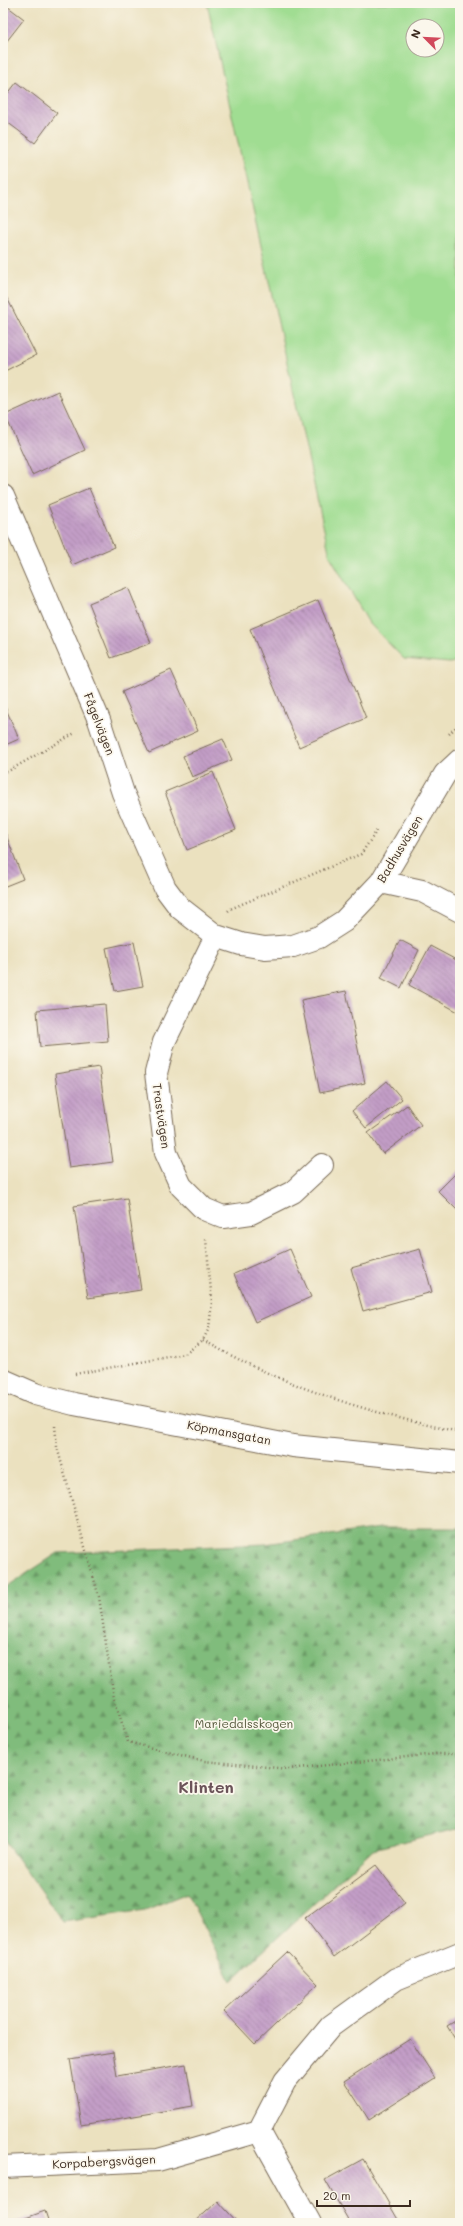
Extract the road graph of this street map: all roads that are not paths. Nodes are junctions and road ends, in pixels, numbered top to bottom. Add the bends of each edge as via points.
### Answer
1 (3, 496) edge
2 (460, 760) edge
3 (381, 882) junction
4 (460, 911) edge
5 (216, 936) junction
6 (322, 1165) dead end
7 (3, 1380) edge
8 (460, 1463) edge
9 (460, 1953) edge
10 (259, 2132) junction
11 (3, 2167) edge
12 (310, 2223) edge

1 - 5 street, Fågelvägen via 99,720 123,793 165,888 180,908
2 - 3 street, Badhusvägen via 445,774
3 - 4 street via 422,891
3 - 5 street, Badhusvägen via 344,921 320,937 293,946 265,948
5 - 6 street, Trastvägen via 164,1042 156,1073 166,1153 181,1186 204,1209 223,1217 251,1213 293,1192
7 - 8 street, Köpmansgatan via 52,1398 293,1446
9 - 10 street via 396,1979 331,2026 285,2082
10 - 11 street, Korpabergsvägen via 158,2160
10 - 12 street

